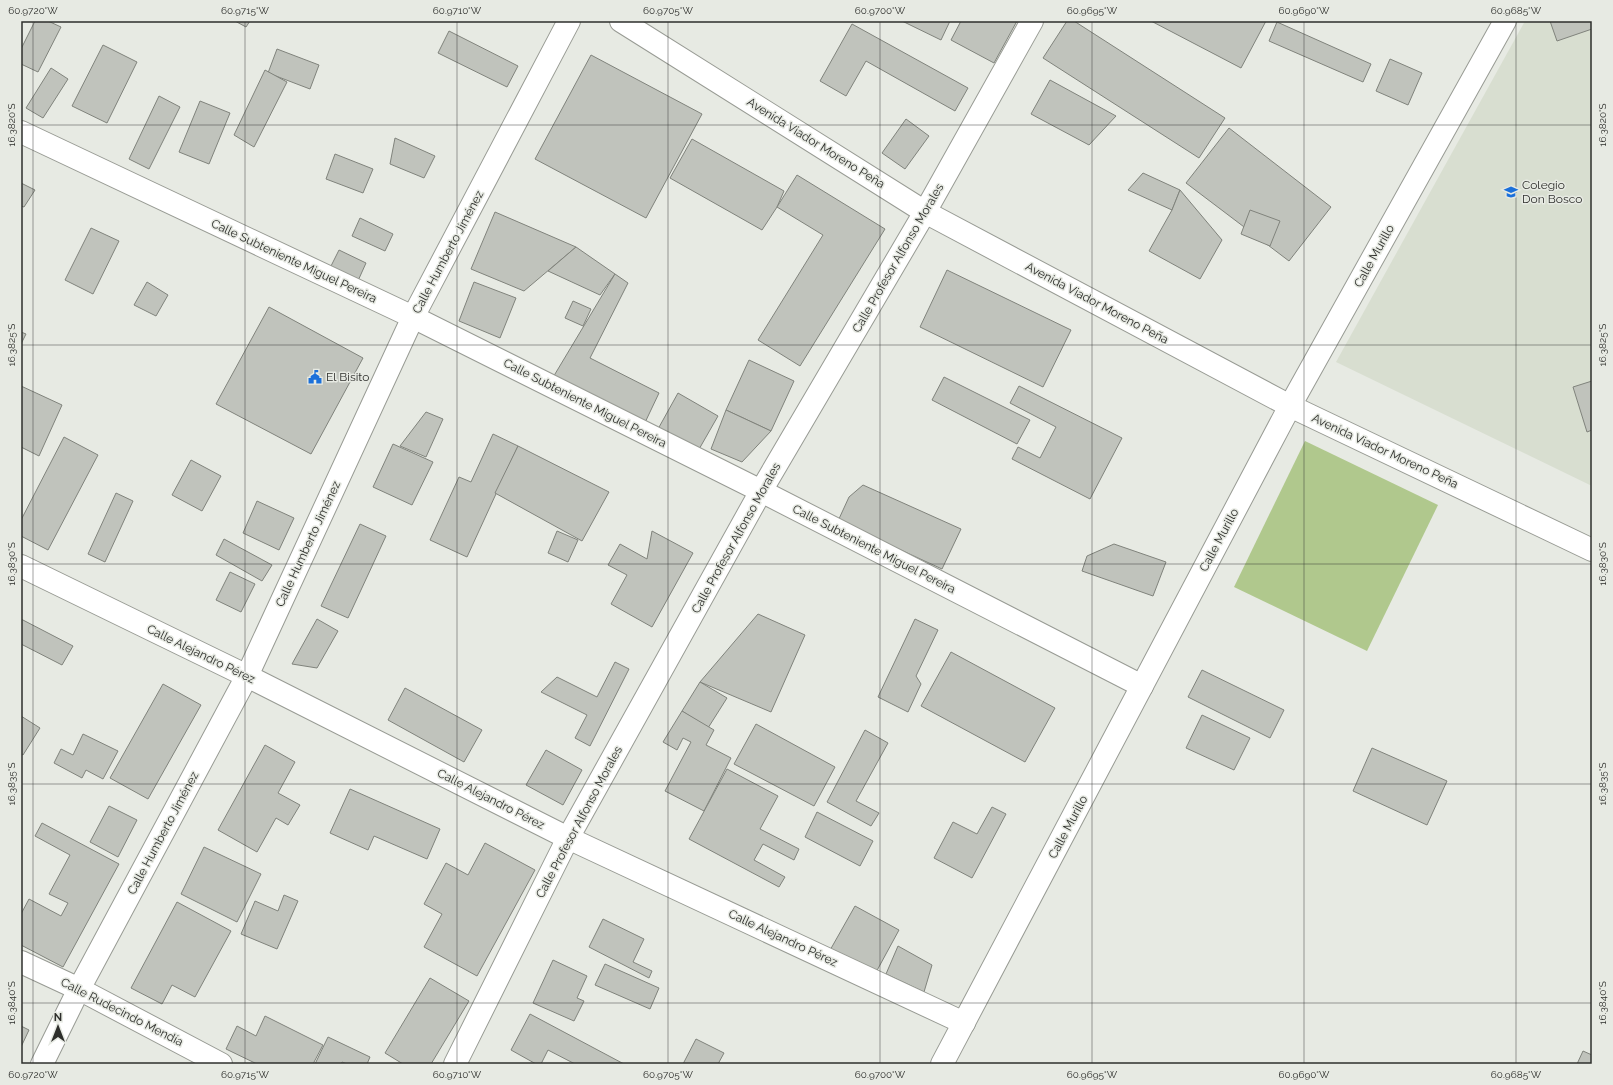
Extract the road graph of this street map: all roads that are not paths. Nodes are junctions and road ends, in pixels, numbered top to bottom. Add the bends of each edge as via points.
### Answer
1 (569, 21) edge
2 (621, 21) edge
3 (1032, 21) edge
4 (1505, 21) edge
5 (21, 132) edge
6 (925, 212) junction
7 (413, 317) junction
8 (1290, 406) junction
9 (761, 491) junction
10 (1592, 550) edge
11 (21, 566) edge
12 (247, 676) junction
13 (1142, 686) junction
14 (568, 838) junction
15 (21, 962) edge
16 (79, 989) junction
17 (964, 1023) junction
18 (42, 1064) edge
19 (221, 1064) edge
20 (455, 1064) edge
21 (942, 1064) edge

1 - 7 street, Calle Humberto Jiménez
2 - 6 street, Avenida Viador Moreno Peña
3 - 6 street, Calle Profesor Alfonso Morales
4 - 8 street, Calle Murillo
5 - 7 street, Calle Subteniente Miguel Pereira
6 - 8 street, Avenida Viador Moreno Peña
6 - 9 street, Calle Profesor Alfonso Morales
7 - 9 street, Calle Subteniente Miguel Pereira
7 - 12 street, Calle Humberto Jiménez
8 - 10 street, Avenida Viador Moreno Peña
8 - 13 street, Calle Murillo
9 - 13 street, Calle Subteniente Miguel Pereira
9 - 14 street, Calle Profesor Alfonso Morales
11 - 12 street, Calle Alejandro Pérez
12 - 14 street, Calle Alejandro Pérez
12 - 16 street, Calle Humberto Jiménez
13 - 17 street, Calle Murillo
14 - 17 street, Calle Alejandro Pérez
14 - 20 street, Calle Profesor Alfonso Morales
15 - 16 street, Calle Rudecindo Mendía
16 - 18 street, Calle Humberto Jiménez
16 - 19 street, Calle Rudecindo Mendía
17 - 21 street, Calle Murillo

